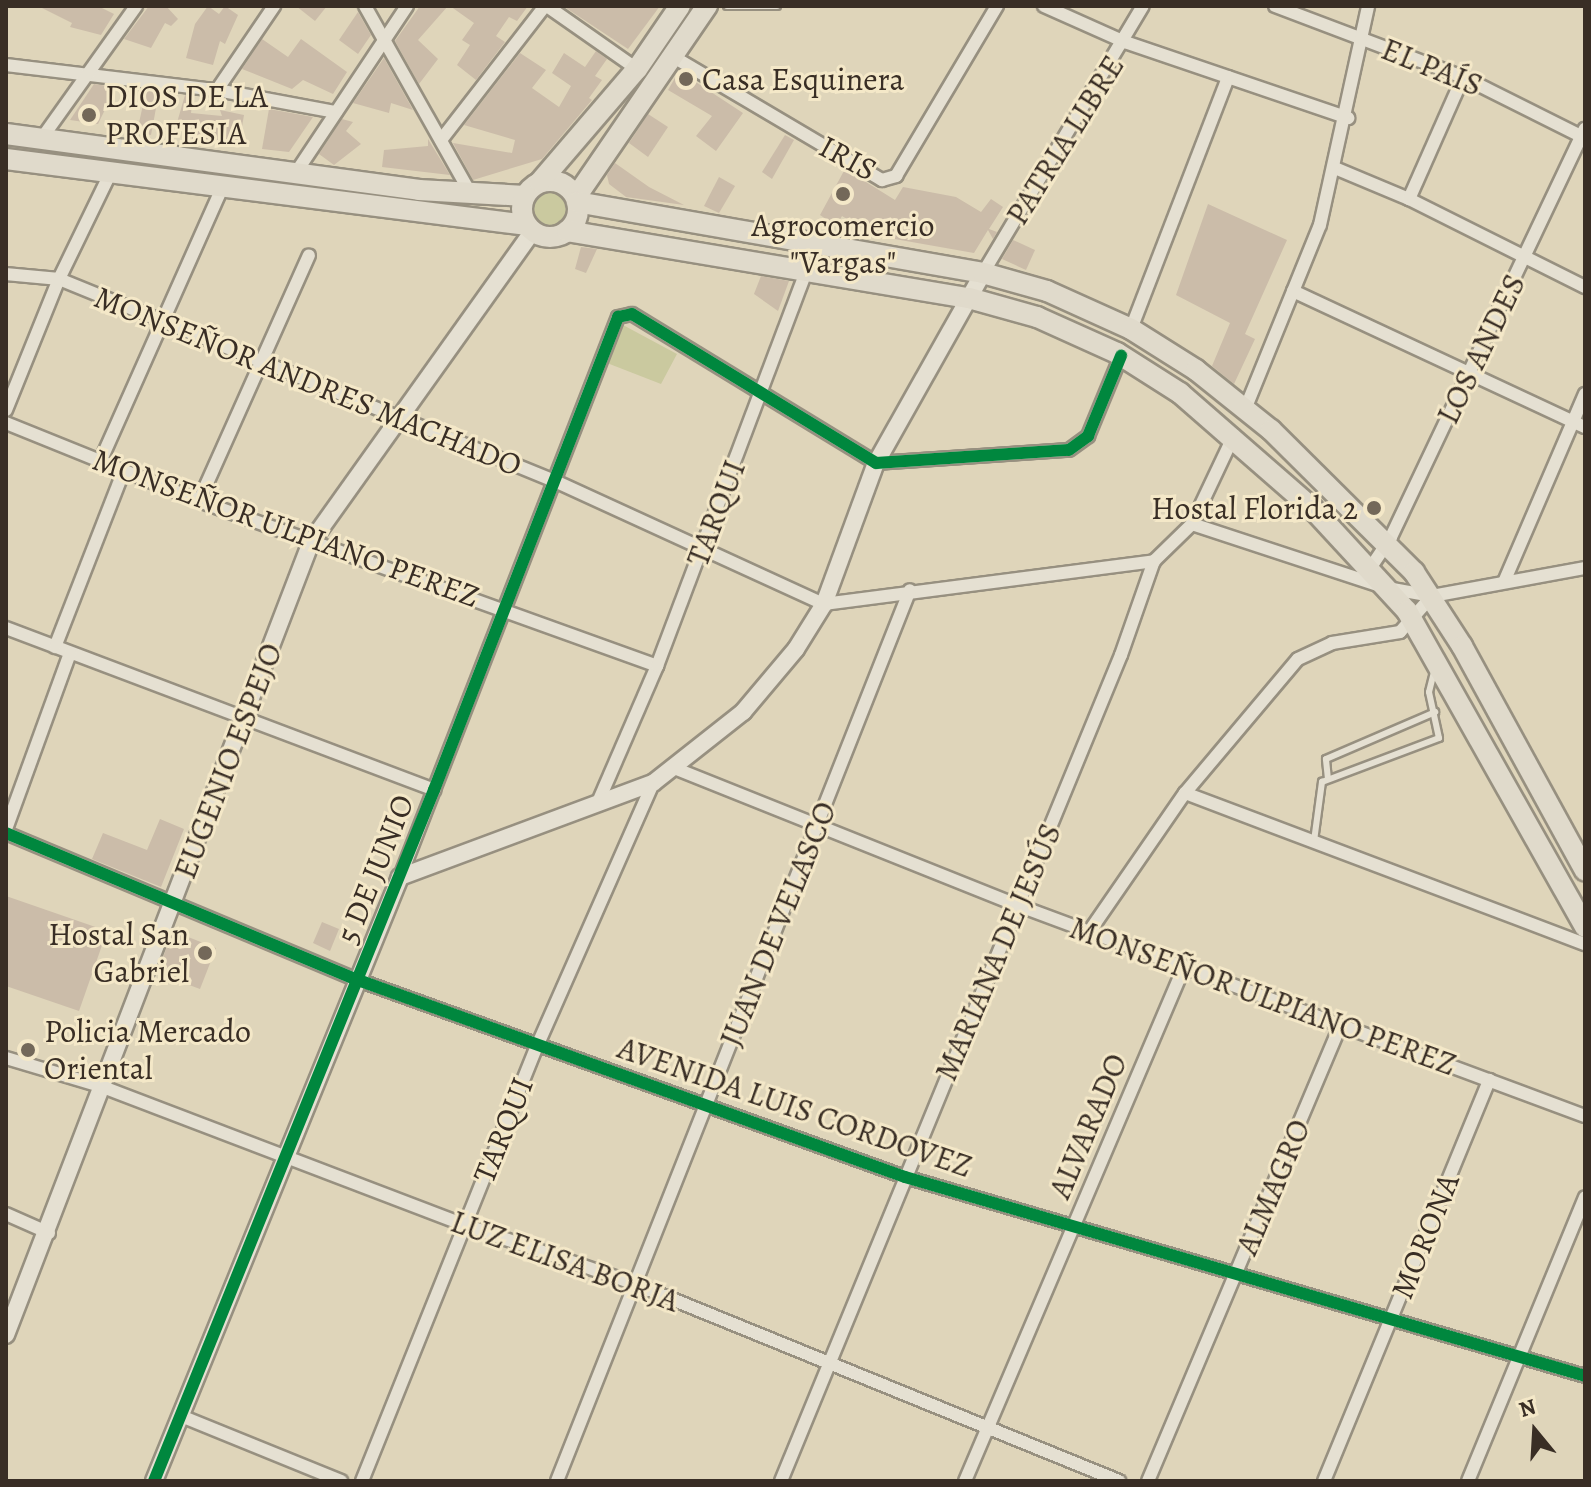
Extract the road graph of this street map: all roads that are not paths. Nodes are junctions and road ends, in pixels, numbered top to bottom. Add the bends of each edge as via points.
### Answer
1 (136, 6) edge
2 (274, 6) edge
3 (365, 6) edge
4 (407, 6) edge
5 (546, 6) edge
6 (680, 6) edge
7 (707, 6) edge
8 (727, 6) edge
9 (777, 6) edge
10 (997, 6) edge
11 (1044, 6) edge
12 (1143, 6) edge
13 (1275, 6) edge
14 (1368, 6) edge
15 (385, 39) junction
16 (1362, 39) junction
17 (1125, 42) junction
18 (672, 56) junction
19 (6, 65) edge
20 (637, 69) junction
21 (87, 72) junction
22 (1228, 77) junction
23 (1463, 77) junction
24 (217, 90) junction
25 (336, 112) junction
26 (1348, 118) junction
27 (6, 134) edge
28 (1584, 134) edge
29 (42, 138) junction
30 (441, 140) junction
31 (567, 155) junction
32 (6, 159) edge
33 (592, 168) junction
34 (1335, 168) junction
35 (111, 172) junction
36 (295, 174) junction
37 (223, 186) junction
38 (532, 189) junction
39 (478, 196) junction
40 (577, 199) junction
41 (1409, 199) junction
42 (617, 212) junction
43 (530, 228) junction
44 (567, 231) junction
45 (309, 255) dead end
46 (1524, 259) junction
47 (807, 269) junction
48 (983, 273) junction
49 (6, 274) edge
50 (59, 279) junction
51 (1585, 287) edge
52 (1293, 291) junction
53 (969, 298) junction
54 (163, 321) junction
55 (1131, 329) junction
56 (1121, 356) junction
57 (263, 366) junction
58 (1469, 374) junction
59 (764, 391) junction
60 (1585, 394) edge
61 (1246, 407) junction
62 (6, 410) edge
63 (396, 416) junction
64 (1572, 421) junction
65 (6, 423) edge
66 (1585, 427) edge
67 (1234, 435) junction
68 (100, 462) junction
69 (876, 463) junction
70 (124, 470) junction
71 (557, 482) junction
72 (199, 501) junction
73 (1192, 524) junction
74 (311, 542) junction
75 (1388, 543) junction
76 (702, 548) junction
77 (1154, 561) junction
78 (1371, 567) junction
79 (1585, 568) edge
80 (1504, 582) junction
81 (1387, 588) junction
82 (910, 590) junction
83 (1432, 596) junction
84 (824, 604) junction
85 (507, 608) junction
86 (1413, 620) junction
87 (6, 628) edge
88 (55, 647) junction
89 (70, 653) junction
90 (1437, 660) junction
91 (657, 666) junction
92 (1435, 712) junction
93 (245, 717) junction
94 (674, 768) junction
95 (1328, 779) junction
96 (653, 783) junction
97 (434, 790) junction
98 (1185, 793) junction
99 (599, 800) junction
100 (817, 825) junction
101 (6, 831) edge
102 (1314, 841) junction
103 (1582, 860) edge
104 (400, 877) junction
105 (174, 903) junction
106 (1017, 905) junction
107 (1585, 927) edge
108 (1089, 932) junction
109 (1585, 944) edge
110 (1184, 967) junction
111 (358, 980) junction
112 (1341, 1025) junction
113 (538, 1044) junction
114 (6, 1058) edge
115 (1489, 1080) junction
116 (103, 1087) junction
117 (706, 1105) junction
118 (1585, 1116) edge
119 (287, 1158) junction
120 (905, 1177) junction
121 (1585, 1197) edge
122 (6, 1214) edge
123 (465, 1225) junction
124 (1074, 1226) junction
125 (49, 1233) junction
126 (1236, 1274) junction
127 (635, 1284) junction
128 (1390, 1319) junction
129 (6, 1335) edge
130 (1518, 1357) junction
131 (829, 1363) junction
132 (1585, 1376) edge
133 (181, 1416) junction
134 (988, 1428) junction
135 (154, 1481) edge
136 (341, 1481) edge
137 (362, 1481) edge
138 (557, 1481) edge
139 (781, 1481) edge
140 (965, 1481) edge
141 (1119, 1481) edge
142 (1148, 1481) edge
143 (1324, 1481) edge
144 (1468, 1481) edge

1 - 21 street
2 - 24 street
3 - 15 street
4 - 15 street
5 - 20 street
5 - 30 street
6 - 20 main road
7 - 18 main road
8 - 9 lane
10 - 18 street, IRIS via 896,176 882,180
11 - 17 street
12 - 17 street, PATRIA LIBRE
13 - 16 street, EL PAÍS
14 - 16 street
15 - 25 street
15 - 30 street
16 - 23 street, EL PAÍS
16 - 26 street
17 - 22 street
17 - 48 street, PATRIA LIBRE
18 - 33 main road
19 - 21 street
20 - 31 main road
21 - 24 street
21 - 29 street
22 - 26 street
22 - 55 street
23 - 28 street, EL PAÍS
23 - 41 street
24 - 25 street
25 - 36 street
26 - 34 street
27 - 29 main road
28 - 46 street, LOS ANDES
29 - 36 main road
30 - 39 street
31 - 38 main road
31 - 39 main road
32 - 35 main road
33 - 40 main road
33 - 42 main road via 592,194
34 - 41 street
34 - 52 street
35 - 37 main road
35 - 50 street
36 - 39 main road
37 - 43 main road
37 - 54 street
38 - 39 main road
38 - 40 main road via 565,184
38 - 43 main road via 522,210
40 - 42 main road
40 - 44 main road via 577,218
41 - 46 street
42 - 48 main road via 879,251
43 - 44 main road via 546,236
43 - 63 street, EUGENIO ESPEJO
44 - 47 main road
45 - 57 street
46 - 51 street
46 - 58 street, LOS ANDES
47 - 53 main road
47 - 59 street, TARQUI
48 - 53 street
48 - 55 main road via 1047,291
49 - 50 street, MONSEÑOR ANDRES MACHADO
50 - 54 street, MONSEÑOR ANDRES MACHADO
50 - 62 street
52 - 58 street
52 - 61 street
53 - 56 main road via 1037,317
53 - 69 street
54 - 57 street, MONSEÑOR ANDRES MACHADO
54 - 68 street
55 - 61 main road
56 - 67 main road
56 - 69 street via 1088,436 1069,450
57 - 63 street, MONSEÑOR ANDRES MACHADO
57 - 72 street
58 - 64 street
58 - 75 street, LOS ANDES
59 - 69 street
59 - 71 street, 5 DE JUNIO via 632,314 618,317
59 - 76 street, TARQUI
60 - 64 street
61 - 75 main road
63 - 71 street, MONSEÑOR ANDRES MACHADO
63 - 74 street, EUGENIO ESPEJO
64 - 66 street
64 - 80 street
65 - 68 street, MONSEÑOR ULPIANO PEREZ
67 - 73 street, MARIANA DE JESÚS
67 - 78 main road
68 - 70 street, MONSEÑOR ULPIANO PEREZ
69 - 84 street
70 - 72 street, MONSEÑOR ULPIANO PEREZ
70 - 88 street
71 - 76 street, MONSEÑOR ANDRES MACHADO
71 - 85 street, 5 DE JUNIO
72 - 74 street, MONSEÑOR ULPIANO PEREZ
73 - 77 street, MARIANA DE JESÚS
73 - 81 street
74 - 85 street, MONSEÑOR ULPIANO PEREZ
74 - 93 street, EUGENIO ESPEJO
75 - 78 street, LOS ANDES
75 - 83 main road
76 - 84 street, MONSEÑOR ANDRES MACHADO
76 - 91 street, TARQUI
77 - 82 street
77 - 106 street, MARIANA DE JESÚS via 1121,655
78 - 81 main road
79 - 80 street
80 - 83 street
81 - 83 street
81 - 86 main road
82 - 84 street
82 - 100 street, JUAN DE VELASCO
83 - 86 street
83 - 103 main road
84 - 94 street via 796,649 743,712
85 - 91 street, MONSEÑOR ULPIANO PEREZ
85 - 97 street, 5 DE JUNIO
86 - 90 main road
86 - 98 street via 1392,635 1332,643 1298,659
87 - 88 street
88 - 89 street
89 - 93 street
89 - 101 street
90 - 92 lane via 1429,692
90 - 107 main road
91 - 99 street, TARQUI
92 - 95 lane via 1326,759 1322,766
92 - 95 lane via 1439,738
93 - 97 street
93 - 105 street, EUGENIO ESPEJO
94 - 96 street
94 - 100 street, MONSEÑOR ULPIANO PEREZ
95 - 102 lane via 1318,787
96 - 99 street
96 - 113 street, TARQUI
97 - 104 street, 5 DE JUNIO
98 - 102 street
98 - 108 street
99 - 104 street
100 - 106 street, MONSEÑOR ULPIANO PEREZ
100 - 117 street, JUAN DE VELASCO
101 - 105 street, AVENIDA LUIS CORDOVEZ
102 - 109 street
104 - 111 street, 5 DE JUNIO
105 - 111 street, AVENIDA LUIS CORDOVEZ
105 - 116 street, EUGENIO ESPEJO
106 - 108 street, MONSEÑOR ULPIANO PEREZ
106 - 120 street, MARIANA DE JESÚS
108 - 110 street, MONSEÑOR ULPIANO PEREZ
110 - 112 street, MONSEÑOR ULPIANO PEREZ
110 - 124 street, ALVARADO
111 - 113 street, AVENIDA LUIS CORDOVEZ
111 - 119 street, 5 DE JUNIO
112 - 115 street, MONSEÑOR ULPIANO PEREZ
112 - 126 street, ALMAGRO
113 - 117 street, AVENIDA LUIS CORDOVEZ
113 - 123 street, TARQUI
114 - 116 street, LUZ ELISA BORJA
115 - 118 street, MONSEÑOR ULPIANO PEREZ
115 - 128 street, MORONA
116 - 119 street, LUZ ELISA BORJA
116 - 125 street, EUGENIO ESPEJO
117 - 120 street, AVENIDA LUIS CORDOVEZ
117 - 127 street, JUAN DE VELASCO
119 - 123 street, LUZ ELISA BORJA
119 - 133 street, 5 DE JUNIO
120 - 124 street, AVENIDA LUIS CORDOVEZ
120 - 131 street, MARIANA DE JESÚS
121 - 130 street
122 - 125 street
123 - 127 street, LUZ ELISA BORJA
123 - 137 street, TARQUI
124 - 126 street, AVENIDA LUIS CORDOVEZ
124 - 134 street, ALVARADO
125 - 129 street, EUGENIO ESPEJO
126 - 128 street, AVENIDA LUIS CORDOVEZ
126 - 142 street, ALMAGRO
127 - 131 street, LUZ ELISA BORJA
127 - 138 street, JUAN DE VELASCO
128 - 130 street, AVENIDA LUIS CORDOVEZ
128 - 143 street, MORONA
130 - 132 street, AVENIDA LUIS CORDOVEZ
130 - 144 street
131 - 134 street, LUZ ELISA BORJA
131 - 139 street, MARIANA DE JESÚS
133 - 135 street, 5 DE JUNIO
133 - 136 street
134 - 140 street, ALVARADO
134 - 141 street, LUZ ELISA BORJA

